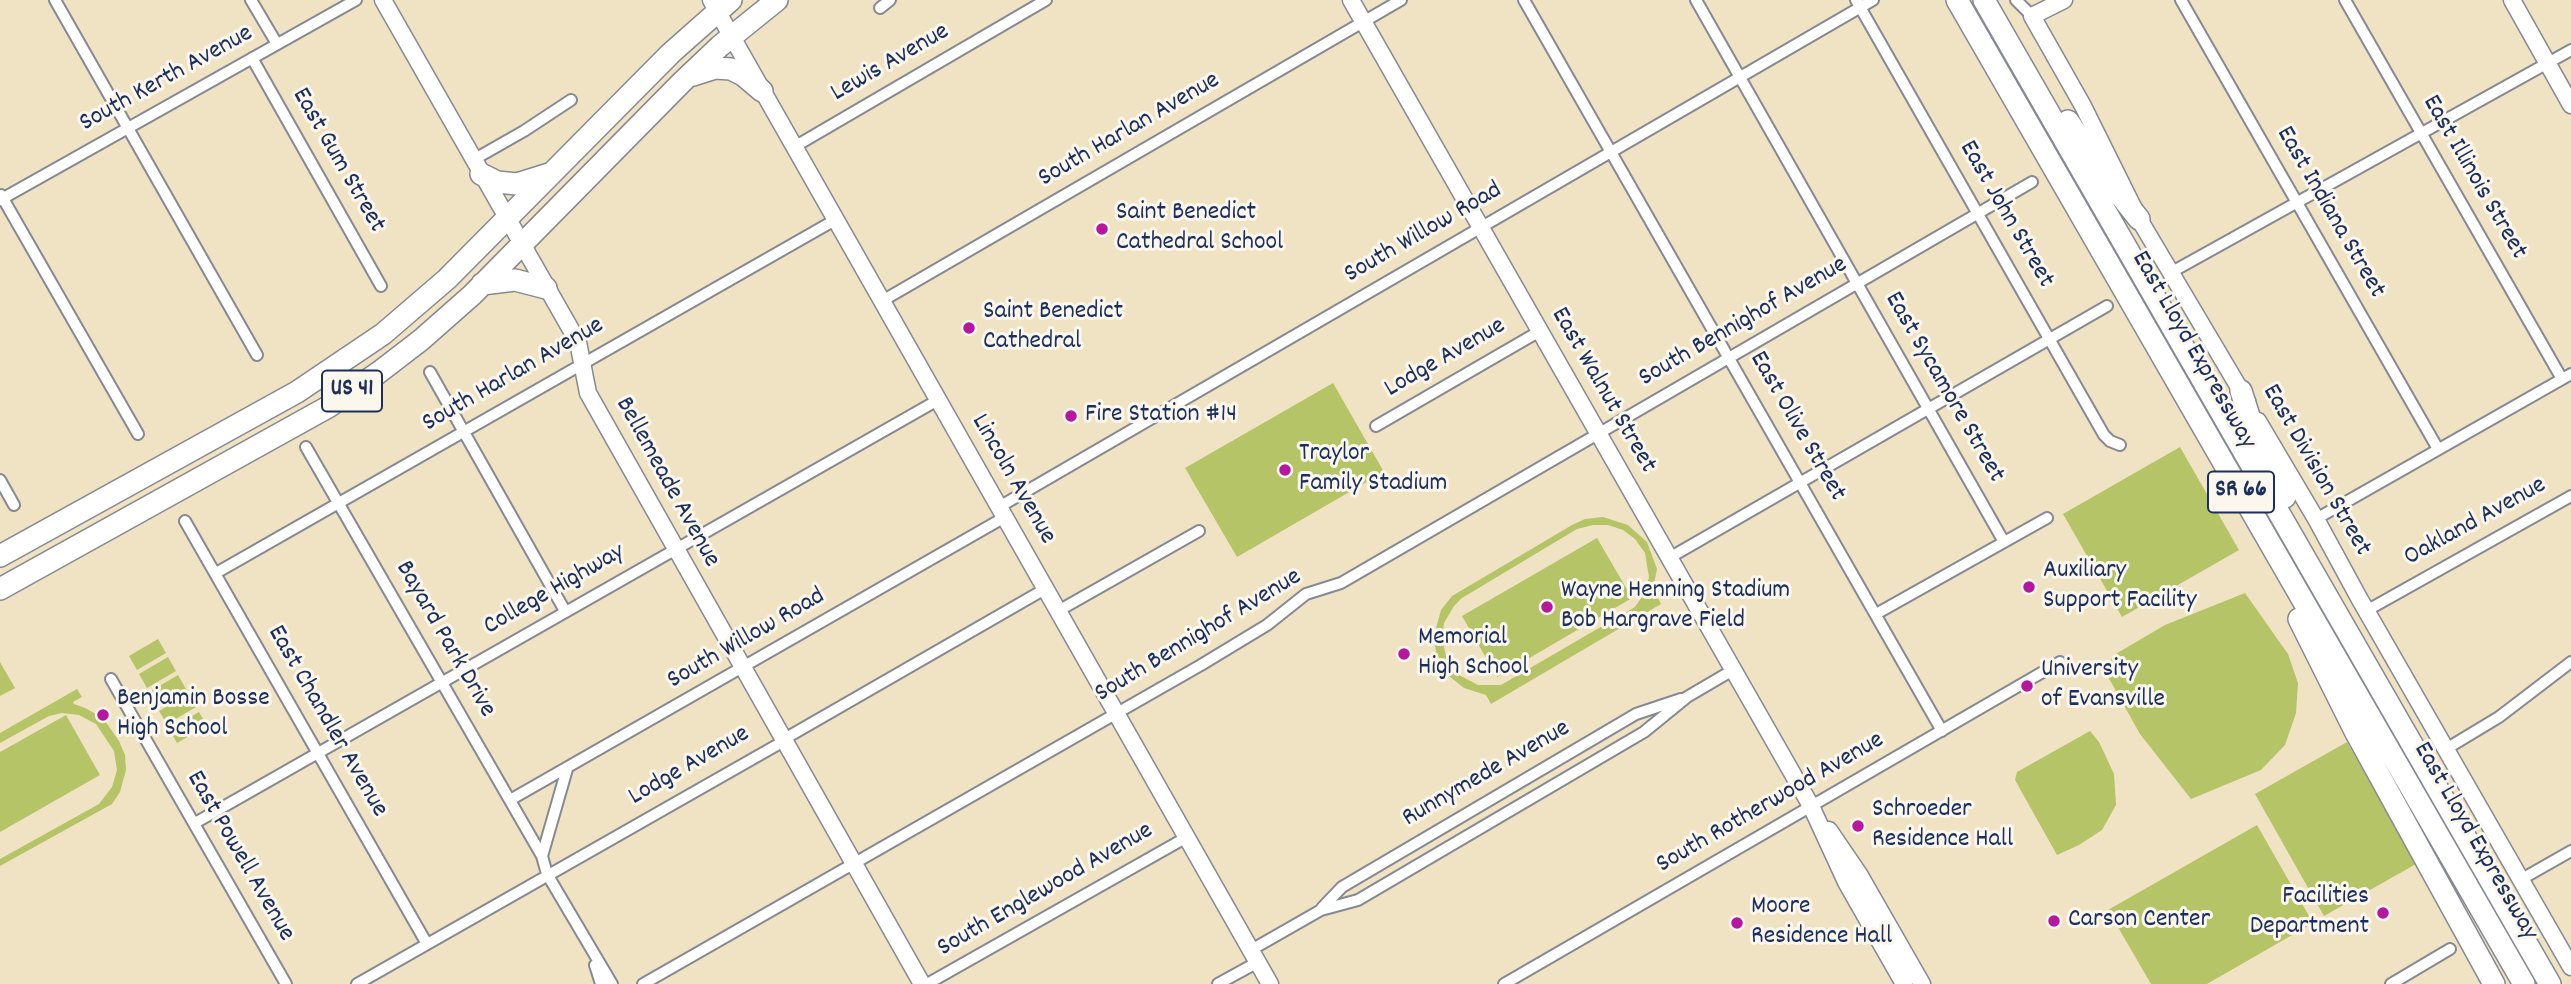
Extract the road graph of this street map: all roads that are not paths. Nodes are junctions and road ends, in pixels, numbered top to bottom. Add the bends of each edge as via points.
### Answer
1 (55, 0) edge
2 (251, 0) edge
3 (356, 0) edge
4 (383, 0) edge
5 (777, 0) edge
6 (890, 0) edge
7 (1046, 0) edge
8 (1351, 0) edge
9 (1401, 0) edge
10 (1524, 0) edge
11 (1696, 0) edge
12 (1872, 0) edge
13 (1957, 0) edge
14 (1984, 0) edge
15 (2017, 0) edge
16 (2064, 0) edge
17 (2181, 0) edge
18 (2345, 0) edge
19 (2512, 0) edge
20 (720, 4) edge
21 (1858, 4) edge
22 (880, 8) dead end
23 (2032, 16) junction
24 (1363, 22) junction
25 (731, 36) junction
26 (277, 44) junction
27 (2571, 50) edge
28 (252, 58) junction
29 (2020, 61) junction
30 (2547, 63) junction
31 (1740, 78) junction
32 (685, 79) junction
33 (762, 91) junction
34 (571, 100) dead end
35 (2571, 105) edge
36 (128, 128) junction
37 (2422, 133) junction
38 (794, 147) junction
39 (1612, 152) junction
40 (477, 167) junction
41 (554, 172) junction
42 (2032, 182) dead end
43 (1, 197) edge
44 (2297, 202) junction
45 (1978, 213) junction
46 (2139, 219) junction
47 (507, 220) junction
48 (835, 220) junction
49 (1481, 228) junction
50 (521, 244) junction
51 (2170, 273) junction
52 (1857, 283) junction
53 (482, 284) junction
54 (382, 286) dead end
55 (546, 288) junction
56 (882, 301) junction
57 (2106, 306) dead end
58 (1540, 331) junction
59 (2049, 339) junction
60 (257, 355) dead end
61 (1730, 357) junction
62 (583, 364) junction
63 (430, 372) dead end
64 (2566, 376) edge
65 (2241, 391) junction
66 (938, 400) junction
67 (1929, 408) junction
68 (1376, 426) dead end
69 (463, 432) junction
70 (1598, 433) junction
71 (138, 434) dead end
72 (2120, 445) dead end
73 (306, 447) dead end
74 (2438, 449) junction
75 (143, 477) junction
76 (0, 480) edge
77 (1801, 483) junction
78 (2243, 496) junction
79 (2571, 496) edge
80 (157, 502) junction
81 (339, 502) junction
82 (14, 505) dead end
83 (1002, 512) junction
84 (2047, 518) dead end
85 (2316, 519) junction
86 (185, 522) dead end
87 (1199, 530) dead end
88 (2004, 542) junction
89 (675, 549) junction
90 (0, 556) edge
91 (1669, 558) junction
92 (216, 573) junction
93 (0, 589) edge
94 (1045, 589) junction
95 (2328, 598) junction
96 (565, 611) junction
97 (1058, 611) junction
98 (2366, 611) junction
99 (1876, 614) junction
100 (2060, 662) dead end
101 (2571, 662) edge
102 (743, 668) junction
103 (1733, 670) junction
104 (111, 679) dead end
105 (441, 682) junction
106 (1687, 697) junction
107 (1116, 714) junction
108 (1942, 731) junction
109 (784, 741) junction
110 (2446, 749) junction
111 (318, 753) junction
112 (567, 769) junction
113 (510, 800) junction
114 (1811, 806) junction
115 (195, 823) junction
116 (1187, 837) junction
117 (2571, 851) edge
118 (542, 856) junction
119 (853, 863) junction
120 (547, 874) junction
121 (2521, 880) junction
122 (1321, 910) junction
123 (427, 944) junction
124 (2450, 949) dead end
125 (592, 953) junction
126 (1255, 956) junction
127 (2571, 967) edge
128 (286, 984) edge
129 (356, 984) edge
130 (601, 984) edge
131 (612, 984) edge
132 (643, 984) edge
133 (925, 984) edge
134 (1218, 984) edge
135 (1270, 984) edge
136 (1504, 984) edge
137 (1904, 984) edge
138 (1922, 984) edge
139 (2391, 984) edge
140 (2494, 984) edge
141 (2524, 984) edge
142 (2550, 984) edge

1 - 36 street
2 - 26 street
3 - 26 street, South Kerth Avenue
4 - 40 street, Bellemeade Avenue
5 - 25 highway, US 41
6 - 22 street
7 - 38 street, Lewis Avenue
8 - 24 street, East Walnut Street
9 - 24 street, South Harlan Avenue
10 - 39 street, East Olive Street
11 - 31 street, East Sycamore Street
12 - 21 street, South Willow Road
13 - 78 highway, East Lloyd Expressway / SR 66
14 - 29 highway, East Lloyd Expressway / SR 66
15 - 23 street, East Division Street
16 - 23 street
17 - 44 street, East Indiana Street
18 - 37 street, East Illinois Street
19 - 30 street
20 - 25 street, Lincoln Avenue
20 - 41 highway, US 41
21 - 31 street, South Willow Road
21 - 45 street, East John Street
23 - 46 street, East Division Street
24 - 49 street, East Walnut Street
24 - 56 street, South Harlan Avenue
25 - 32 highway, US 41
25 - 33 street, Lincoln Avenue
26 - 28 street, South Kerth Avenue
27 - 30 street
28 - 36 street, South Kerth Avenue
28 - 54 street, East Gum Street
29 - 46 highway via 2057,104
29 - 95 highway, East Lloyd Expressway / SR 66
30 - 35 street
30 - 37 street
31 - 39 street, South Willow Road
31 - 52 street, East Sycamore Street
32 - 33 highway via 708,69 732,69
32 - 50 highway, US 41
33 - 38 street, Lincoln Avenue
34 - 40 street
36 - 43 street, South Kerth Avenue
36 - 60 street
37 - 44 street
37 - 64 street, East Illinois Street
38 - 48 street, Lincoln Avenue
39 - 49 street, South Willow Road
39 - 61 street, East Olive Street
40 - 41 highway via 503,183 517,184
40 - 47 street, Bellemeade Avenue
41 - 47 highway, US 41
42 - 45 street, South Bennighof Avenue
43 - 71 street
44 - 51 street
44 - 74 street, East Indiana Street
45 - 52 street, South Bennighof Avenue
45 - 59 street, East John Street
46 - 51 street, East Division Street
47 - 50 street, Bellemeade Avenue
47 - 75 highway, US 41 via 429,296 358,353
48 - 56 street, Lincoln Avenue
48 - 62 street, South Harlan Avenue
49 - 58 street, East Walnut Street
49 - 83 street, South Willow Road
50 - 53 highway, US 41
50 - 55 street, Bellemeade Avenue
51 - 65 street, East Division Street
52 - 61 street, South Bennighof Avenue
52 - 67 street, East Sycamore Street
53 - 55 highway via 516,280
53 - 80 highway, US 41 via 421,340 343,397
55 - 62 street, Bellemeade Avenue via 578,342
56 - 66 street, Lincoln Avenue
57 - 59 street
58 - 68 street, Lodge Avenue
58 - 70 street, East Walnut Street
59 - 67 street
59 - 72 street, East John Street via 2105,435
61 - 70 street, South Bennighof Avenue
61 - 77 street, East Olive Street
62 - 69 street, South Harlan Avenue
62 - 89 street, Bellemeade Avenue via 588,393
63 - 69 street
64 - 74 street
65 - 85 street, East Division Street
65 - 95 highway via 2255,435
66 - 83 street, Lincoln Avenue
66 - 89 street, College Highway
67 - 77 street
67 - 88 street, East Sycamore Street
69 - 81 street, South Harlan Avenue
69 - 96 street
70 - 91 street, East Walnut Street
70 - 107 street, South Bennighof Avenue via 1341,583 1306,594 1267,625
73 - 81 street, Bayard Park Drive
74 - 85 street
75 - 80 highway via 153,476 162,483 164,494
75 - 90 highway, US 41
76 - 82 street
77 - 91 street
77 - 99 street, East Olive Street
78 - 140 highway via 2342,708
78 - 141 highway, East Lloyd Expressway / SR 66
79 - 98 street, Oakland Avenue
80 - 93 highway, US 41
81 - 92 street, South Harlan Avenue
81 - 105 street, Bayard Park Drive
83 - 94 street, Lincoln Avenue
83 - 102 street, South Willow Road
84 - 88 street
85 - 98 street, East Division Street
86 - 92 street, East Chandler Avenue
87 - 97 street
88 - 99 street
89 - 96 street, College Highway
89 - 102 street, Bellemeade Avenue
91 - 103 street, East Walnut Street
92 - 111 street, East Chandler Avenue
94 - 97 street, Lincoln Avenue
94 - 109 street, Lodge Avenue
95 - 142 highway, East Lloyd Expressway / SR 66
96 - 105 street, College Highway
97 - 107 street, Lincoln Avenue
98 - 110 street, East Division Street
99 - 108 street, East Olive Street
100 - 108 street, South Rotherwood Avenue
101 - 110 street via 2499,717
102 - 109 street, Bellemeade Avenue
102 - 112 street, South Willow Road
103 - 106 street, Runnymede Avenue
103 - 114 street, East Walnut Street
104 - 115 street, East Powell Avenue
105 - 111 street, College Highway
105 - 113 street, Bayard Park Drive
106 - 122 street, Runnymede Avenue via 1644,732 1358,900
106 - 122 street, Runnymede Avenue via 1636,714 1342,887
107 - 116 street, Lincoln Avenue
107 - 119 street, South Bennighof Avenue
108 - 114 street, South Rotherwood Avenue
109 - 119 street, Bellemeade Avenue
109 - 120 street, Lodge Avenue
110 - 121 street, East Division Street
111 - 115 street, College Highway
111 - 123 street, East Chandler Avenue
112 - 113 street, South Willow Road
112 - 118 street
113 - 118 street, Bayard Park Drive
114 - 136 street, South Rotherwood Avenue
114 - 137 street, East Walnut Street via 1846,882
114 - 138 street, East Walnut Street via 1847,856
115 - 128 street, East Powell Avenue
116 - 126 street, Lincoln Avenue
116 - 133 street, South Englewood Avenue
117 - 121 street
118 - 120 street, Bayard Park Drive
119 - 132 street, South Bennighof Avenue
119 - 133 street, Bellemeade Avenue
120 - 123 street, Lodge Avenue
120 - 125 street
121 - 127 street, East Division Street
122 - 126 street, Runnymede Avenue
123 - 129 street, Lodge Avenue
124 - 139 street
125 - 130 street
125 - 131 street
126 - 134 street, Runnymede Avenue
126 - 135 street, Lincoln Avenue

